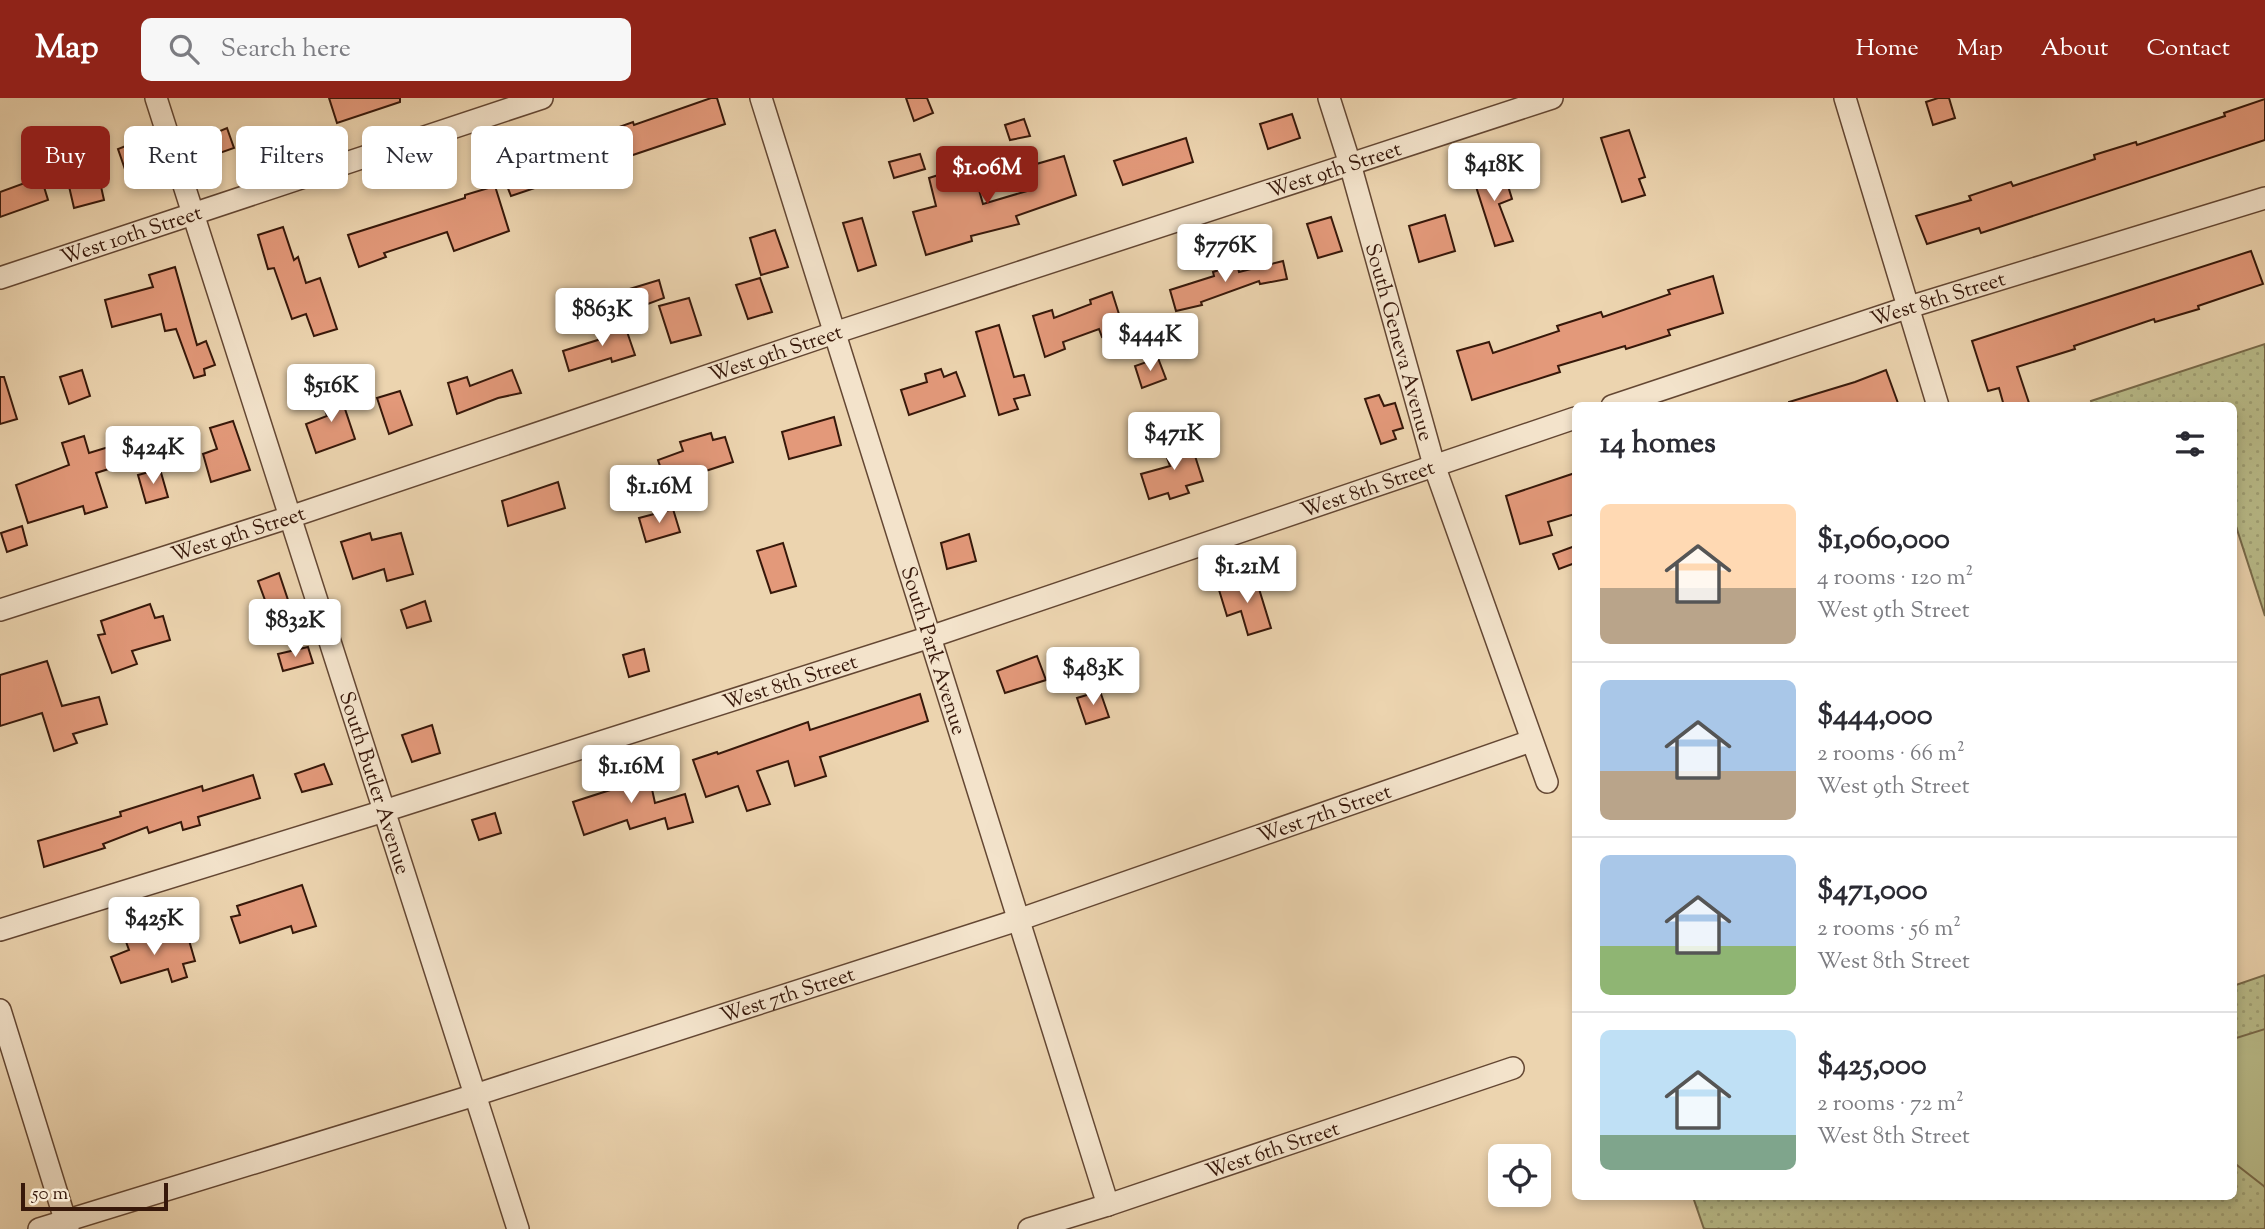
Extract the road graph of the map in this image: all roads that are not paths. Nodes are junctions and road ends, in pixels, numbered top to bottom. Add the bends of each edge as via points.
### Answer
1 (156, 98) edge
2 (542, 98) edge
3 (761, 98) edge
4 (1329, 98) edge
5 (1552, 98) edge
6 (1844, 98) edge
7 (1350, 164) junction
8 (2265, 198) edge
9 (193, 213) junction
10 (0, 278) edge
11 (1906, 308) junction
12 (834, 333) junction
13 (1624, 402) edge
14 (1937, 402) edge
15 (1572, 419) edge
16 (1434, 465) junction
17 (290, 517) junction
18 (0, 610) edge
19 (930, 637) junction
20 (1531, 741) junction
21 (1547, 782) dead end
22 (384, 811) junction
23 (1018, 920) junction
24 (0, 930) edge
25 (0, 1010) edge
26 (1513, 1068) dead end
27 (475, 1095) junction
28 (1108, 1205) junction
29 (67, 1224) edge
30 (38, 1229) edge
31 (518, 1229) edge
32 (1029, 1229) edge

1 - 9 street, South Butler Avenue
2 - 9 street, West 10th Street
3 - 12 street, South Park Avenue
4 - 7 street, South Geneva Avenue
5 - 7 street, West 9th Street
6 - 11 street
7 - 12 street, West 9th Street
7 - 16 street, South Geneva Avenue
8 - 11 street, West 8th Street
9 - 10 street, West 10th Street
9 - 17 street, South Butler Avenue
11 - 13 street, West 8th Street
11 - 14 street
12 - 17 street, West 9th Street
12 - 19 street, South Park Avenue
15 - 16 street, West 8th Street
16 - 19 street, West 8th Street
16 - 20 street, South Geneva Avenue
17 - 18 street, West 9th Street
17 - 22 street, South Butler Avenue
19 - 22 street, West 8th Street
19 - 23 street, South Park Avenue
20 - 21 street, South Geneva Avenue
20 - 23 street, West 7th Street
22 - 24 street, West 8th Street
22 - 27 street, South Butler Avenue
23 - 27 street, West 7th Street
23 - 28 street, South Park Avenue
25 - 29 street
26 - 28 street, West 6th Street
27 - 29 street, West 7th Street
27 - 31 street, South Butler Avenue
28 - 32 street, West 6th Street
29 - 30 street, West 7th Street

